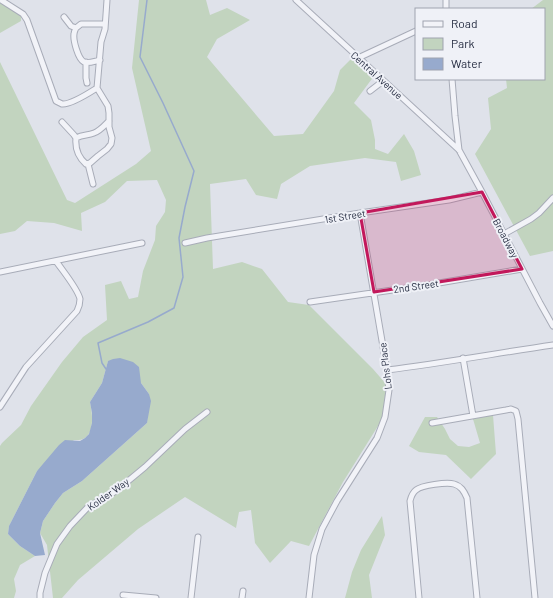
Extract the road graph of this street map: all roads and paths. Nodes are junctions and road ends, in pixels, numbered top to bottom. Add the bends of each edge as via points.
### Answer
1 (1, 0) edge
2 (107, 0) edge
3 (296, 0) edge
4 (64, 17) dead end
5 (105, 24) junction
6 (76, 28) junction
7 (415, 31) edge
8 (358, 58) junction
9 (100, 60) junction
10 (86, 62) junction
11 (383, 80) junction
12 (452, 80) edge
13 (87, 83) dead end
14 (98, 88) junction
15 (370, 91) dead end
16 (109, 121) junction
17 (62, 122) dead end
18 (76, 138) junction
19 (459, 150) junction
20 (88, 164) junction
21 (93, 184) dead end
22 (482, 192) junction
23 (553, 198) edge
24 (360, 213) junction
25 (504, 234) junction
26 (142, 243) dead end
27 (185, 243) dead end
28 (56, 261) junction
29 (522, 269) junction
30 (0, 272) edge
31 (374, 292) junction
32 (310, 302) dead end
33 (553, 326) edge
34 (553, 345) edge
35 (463, 358) junction
36 (387, 370) junction
37 (0, 407) edge
38 (207, 412) dead end
39 (473, 416) junction
40 (432, 423) dead end
41 (198, 537) dead end
42 (243, 591) dead end
43 (122, 595) dead end
44 (40, 598) edge
45 (156, 598) edge
46 (191, 598) edge
47 (242, 598) edge
48 (309, 598) edge
49 (419, 598) edge
50 (477, 598) edge
51 (535, 598) edge

1 - 14 street via 23,14 27,20 56,100 61,104 72,102
2 - 5 street
3 - 8 street, Central Avenue
4 - 6 street
5 - 6 street via 82,24
5 - 9 street
6 - 10 street via 74,34 77,50 80,59
7 - 8 street
8 - 11 street, Central Avenue
9 - 10 street
9 - 14 street
10 - 13 street
11 - 15 street
11 - 19 street, Central Avenue
12 - 19 street
14 - 16 street via 108,106
16 - 18 street via 94,133
16 - 20 street via 111,144
17 - 18 street
18 - 20 street via 75,145 81,160
19 - 22 street, Broadway
20 - 21 street
22 - 24 street, 1st Street via 449,200
22 - 25 street, Broadway
23 - 25 street via 531,219
24 - 27 street, 1st Street
24 - 31 street, Lohs Place
25 - 29 street, Broadway
26 - 28 street
28 - 30 street
28 - 37 street via 77,292 79,306 26,367
29 - 31 street, 2nd Street
29 - 33 street, Broadway
31 - 32 street, 2nd Street
31 - 36 street, Lohs Place
34 - 35 street
35 - 36 street
35 - 39 street
36 - 48 street, Lohs Place via 389,390 385,417 377,438 322,529 314,556
38 - 44 street, Kolder Way via 116,491 88,507 70,526 57,544 45,573
39 - 40 street
39 - 51 street via 506,410 516,411
41 - 46 street
42 - 47 street
43 - 45 street
49 - 50 street via 410,501 413,493 420,487 449,483 459,486 466,498

